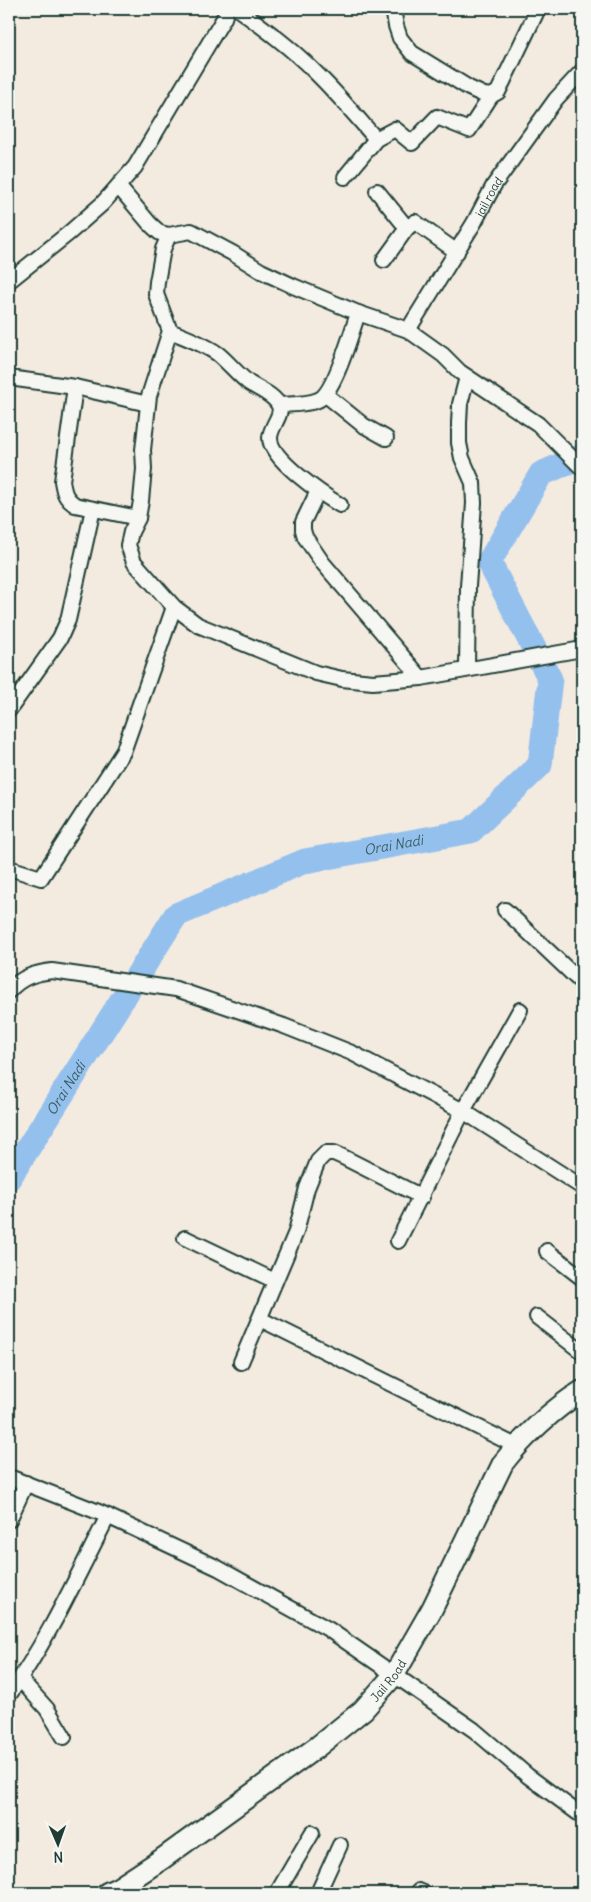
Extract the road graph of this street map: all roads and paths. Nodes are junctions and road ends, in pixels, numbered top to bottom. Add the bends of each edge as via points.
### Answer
1 (228, 9) edge
2 (238, 9) edge
3 (393, 9) edge
4 (538, 9) edge
5 (582, 70) edge
6 (492, 96) junction
7 (376, 139) junction
8 (345, 176) dead end
9 (118, 186) junction
10 (377, 191) dead end
11 (407, 228) junction
12 (169, 235) junction
13 (456, 252) junction
14 (384, 260) dead end
15 (9, 281) edge
16 (358, 313) junction
17 (408, 330) junction
18 (170, 331) junction
19 (467, 377) junction
20 (9, 378) edge
21 (75, 386) junction
22 (326, 395) junction
23 (148, 404) junction
24 (279, 405) junction
25 (386, 438) dead end
26 (582, 468) edge
27 (318, 491) junction
28 (340, 505) dead end
29 (93, 509) junction
30 (138, 518) junction
31 (174, 607) junction
32 (582, 649) edge
33 (467, 669) junction
34 (421, 678) junction
35 (9, 710) edge
36 (9, 868) edge
37 (505, 910) dead end
38 (582, 983) edge
39 (12, 984) edge
40 (520, 1010) dead end
41 (463, 1111) junction
42 (582, 1187) edge
43 (422, 1197) junction
44 (185, 1238) dead end
45 (398, 1240) dead end
46 (547, 1251) dead end
47 (582, 1278) edge
48 (275, 1281) junction
49 (537, 1317) dead end
50 (260, 1319) junction
51 (582, 1352) edge
52 (241, 1362) dead end
53 (582, 1391) edge
54 (516, 1446) junction
55 (9, 1477) edge
56 (26, 1483) junction
57 (108, 1516) junction
58 (9, 1520) edge
59 (394, 1675) junction
60 (20, 1678) junction
61 (9, 1695) edge
62 (64, 1736) dead end
63 (582, 1816) edge
64 (312, 1833) dead end
65 (340, 1845) dead end
66 (117, 1892) edge
67 (277, 1893) edge
68 (318, 1893) edge

1 - 9 street via 135,167
2 - 7 street via 313,70
3 - 6 street via 400,38 412,53 468,88 484,96
4 - 6 street via 498,92
5 - 13 street, jail road via 521,145
6 - 7 street via 469,130 437,116 412,143 395,129
7 - 8 street
9 - 12 street via 150,224 160,233
9 - 15 street via 69,233
10 - 11 street
11 - 13 street via 415,222
11 - 14 street
12 - 16 street via 191,231 261,271
12 - 18 street via 163,249 156,294
13 - 17 street, jail road
16 - 17 street
16 - 22 street
17 - 19 street
18 - 23 street
18 - 24 street via 219,355
19 - 26 street via 538,424
19 - 33 street via 460,404 459,443 473,483
20 - 21 street
21 - 23 street
21 - 29 street via 62,481 67,500
22 - 24 street via 306,403
22 - 25 street via 363,425
23 - 30 street
24 - 27 street via 280,411 270,438 272,446
27 - 28 street
27 - 34 street via 302,530 322,562
29 - 30 street
29 - 35 street via 68,620 60,638
30 - 31 street via 128,545 130,554
31 - 34 street via 198,625 316,673 373,682
31 - 36 street via 123,752 41,878
32 - 33 street
33 - 34 street
37 - 38 street
39 - 41 street via 33,973 52,971 176,989 352,1053
40 - 41 street
41 - 42 street
41 - 43 street
43 - 45 street
43 - 48 street via 343,1157 326,1153 318,1161 307,1188 296,1232
44 - 48 street
46 - 47 street
48 - 50 street
49 - 51 street
50 - 52 street
50 - 54 street
53 - 54 street, Jail Road
54 - 59 street, Jail Road via 503,1463 432,1609
55 - 56 street
56 - 57 street
56 - 58 street
57 - 59 street via 218,1568 328,1630
57 - 60 street
59 - 63 street via 474,1730
59 - 66 street, Jail Road via 362,1710 317,1747
60 - 61 street
60 - 62 street via 47,1709
64 - 67 street
65 - 68 street

